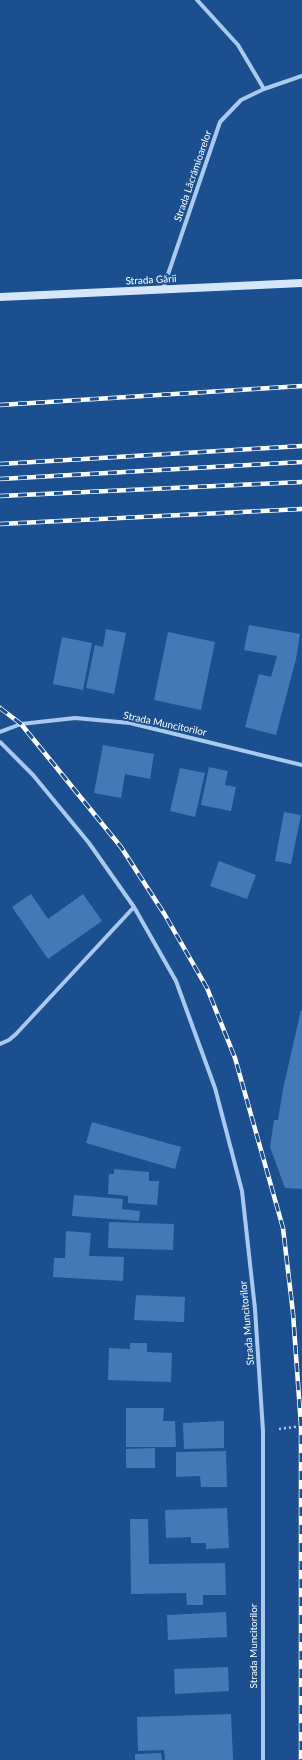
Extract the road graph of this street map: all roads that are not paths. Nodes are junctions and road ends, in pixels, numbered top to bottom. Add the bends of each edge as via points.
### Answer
1 (197, 0) edge
2 (302, 76) edge
3 (264, 89) junction
4 (302, 283) edge
5 (163, 290) junction
6 (0, 297) edge
7 (0, 732) edge
8 (0, 742) edge
9 (302, 765) edge
10 (134, 907) junction
11 (0, 1044) edge
12 (263, 1760) edge

1 - 3 street via 238,45
2 - 3 street, Strada Lăcrămioarelor
3 - 5 street, Strada Lăcrămioarelor via 241,100 220,122
4 - 5 main road, Strada Gării
5 - 6 main road, Strada Gării
7 - 9 street, Strada Muncitorilor via 21,724 75,718 130,723
8 - 10 street, Strada Muncitorilor via 38,781 88,843
10 - 11 street via 16,1034
10 - 12 street, Strada Muncitorilor via 176,981 215,1088 242,1191 256,1309 262,1431

